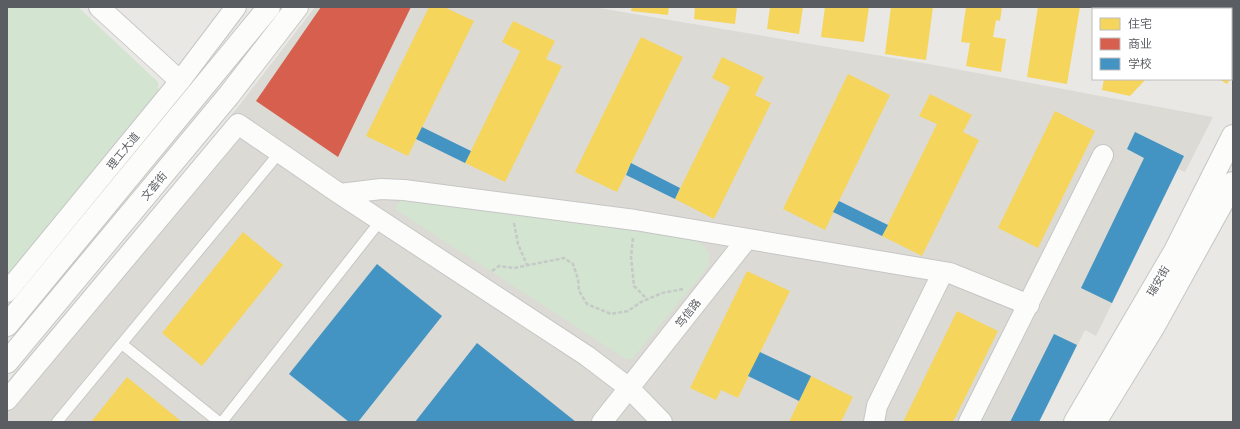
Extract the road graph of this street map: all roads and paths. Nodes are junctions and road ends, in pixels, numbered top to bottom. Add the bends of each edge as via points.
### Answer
1 (99, 7) edge
2 (236, 7) edge
3 (269, 7) edge
4 (297, 7) edge
5 (180, 81) junction
6 (1233, 136) edge
7 (280, 152) junction
8 (1103, 155) dead end
9 (1233, 183) edge
10 (340, 194) junction
11 (511, 203) junction
12 (381, 220) junction
13 (635, 220) junction
14 (747, 239) junction
15 (526, 264) junction
16 (943, 272) junction
17 (479, 285) junction
18 (707, 289) junction
19 (7, 292) edge
20 (647, 299) junction
21 (1029, 305) junction
22 (7, 325) edge
23 (122, 344) junction
24 (7, 362) edge
25 (629, 388) junction
26 (7, 400) edge
27 (57, 422) edge
28 (220, 422) edge
29 (602, 422) edge
30 (662, 422) edge
31 (874, 422) edge
32 (969, 422) edge
33 (1075, 422) edge
34 (1095, 422) edge

1 - 5 street
2 - 5 street, 理工大道
3 - 22 main road via 252,31
4 - 24 main road, 文荟街 via 229,95
5 - 19 street, 理工大道
6 - 33 main road, 瑞安街 via 1175,251
7 - 10 street
7 - 23 lane
7 - 26 street via 238,124
8 - 21 street
9 - 34 main road, 瑞安街 via 1154,326
10 - 11 street via 381,189 404,190
10 - 12 street
11 - 13 street
11 - 15 path via 518,244
12 - 17 street
12 - 28 lane
13 - 14 street
13 - 20 path via 631,257 634,286
14 - 16 street
14 - 18 street, 笃信路
15 - 17 path via 514,268 499,266
15 - 20 path via 564,258 574,264 579,291 587,304 611,314 628,311
16 - 21 street
16 - 31 street via 877,406
17 - 25 street via 587,356
18 - 20 path via 680,289
18 - 25 street, 笃信路
21 - 32 street
23 - 27 lane
23 - 28 lane
25 - 29 street, 笃信路
25 - 30 street

